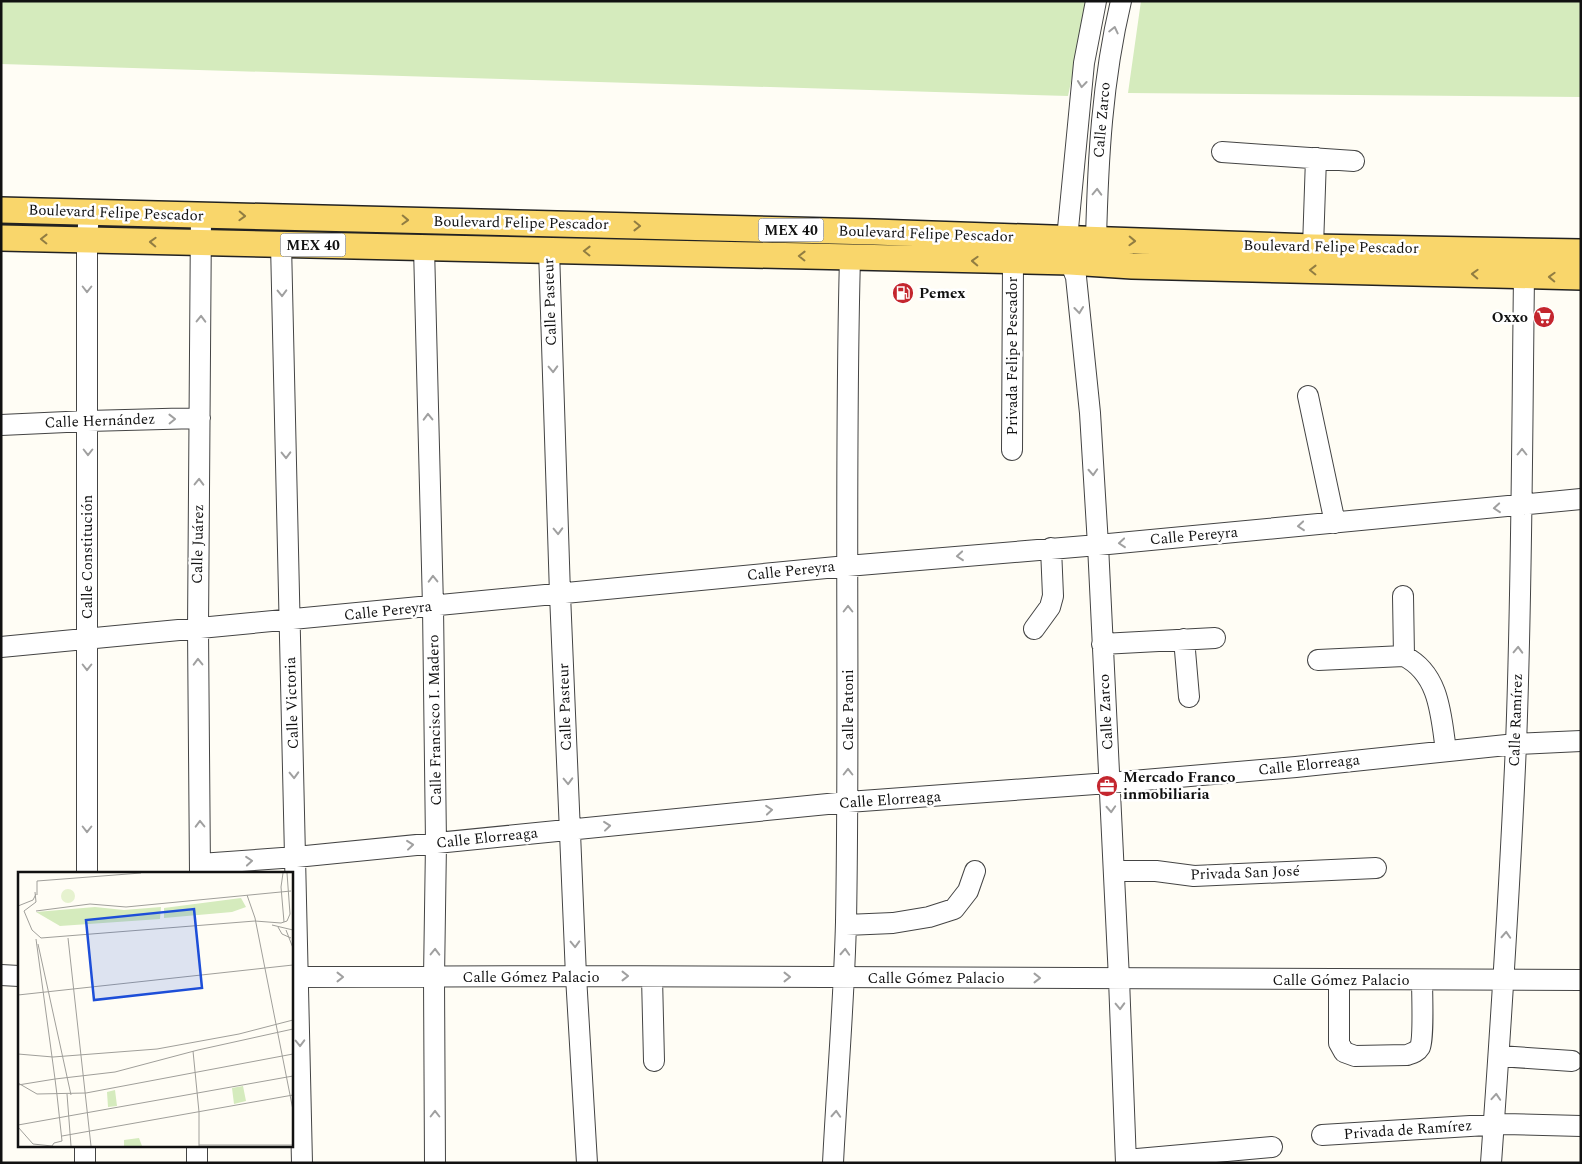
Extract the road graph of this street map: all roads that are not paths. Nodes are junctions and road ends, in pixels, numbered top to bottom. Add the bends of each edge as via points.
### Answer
1 (1096, 1) edge
2 (1121, 1) edge
3 (1222, 152) dead end
4 (1316, 158) junction
5 (1354, 161) dead end
6 (1, 210) edge
7 (89, 212) junction
8 (202, 215) junction
9 (492, 222) junction
10 (874, 232) junction
11 (925, 234) junction
12 (1, 238) edge
13 (87, 240) junction
14 (1096, 240) junction
15 (202, 244) junction
16 (282, 244) junction
17 (424, 247) junction
18 (1313, 247) junction
19 (549, 250) junction
20 (1068, 251) junction
21 (1540, 251) junction
22 (1581, 252) edge
23 (850, 258) junction
24 (945, 260) junction
25 (1013, 262) junction
26 (1524, 276) junction
27 (1581, 277) edge
28 (1308, 396) dead end
29 (200, 418) junction
30 (88, 421) junction
31 (1, 425) edge
32 (1012, 450) dead end
33 (1581, 499) edge
34 (1522, 505) junction
35 (1335, 523) junction
36 (1098, 545) junction
37 (1051, 548) junction
38 (847, 566) junction
39 (560, 594) junction
40 (1403, 596) dead end
41 (433, 607) junction
42 (289, 620) junction
43 (1034, 629) dead end
44 (198, 630) junction
45 (1215, 638) dead end
46 (87, 639) junction
47 (1184, 639) junction
48 (1102, 644) junction
49 (1, 647) edge
50 (1404, 656) junction
51 (1318, 660) dead end
52 (1189, 697) dead end
53 (1581, 741) edge
54 (1516, 744) junction
55 (1446, 751) junction
56 (1109, 783) junction
57 (848, 802) junction
58 (570, 830) junction
59 (436, 843) junction
60 (296, 857) junction
61 (1376, 868) dead end
62 (200, 869) edge
63 (975, 871) dead end
64 (1114, 871) junction
65 (86, 872) edge
66 (846, 925) junction
67 (1, 976) edge
68 (18, 976) edge
69 (576, 976) junction
70 (295, 977) edge
71 (652, 977) junction
72 (434, 978) junction
73 (843, 978) junction
74 (1119, 979) junction
75 (1503, 979) junction
76 (1339, 980) junction
77 (1422, 980) junction
78 (1581, 980) edge
79 (1499, 1056) junction
80 (654, 1061) dead end
81 (1572, 1062) dead end
82 (1494, 1124) junction
83 (1581, 1126) edge
84 (1322, 1135) dead end
85 (85, 1146) edge
86 (197, 1146) edge
87 (1272, 1147) dead end
88 (1126, 1162) edge
89 (85, 1163) edge
90 (197, 1163) edge
91 (302, 1163) edge
92 (435, 1163) edge
93 (587, 1163) edge
94 (833, 1163) edge
95 (1490, 1163) edge

1 -> 20 street, Calle Zarco via 1084,63
14 -> 2 street, Calle Zarco via 1104,93
3 - 4 street
4 - 5 street
4 - 18 street
6 - 7 main road, Boulevard Felipe Pescador / MEX 40
7 - 8 main road, Boulevard Felipe Pescador / MEX 40
7 - 13 street, Calle Constitución
8 -> 9 main road, Boulevard Felipe Pescador / MEX 40
8 - 15 street, Calle Juárez
9 -> 10 main road, Boulevard Felipe Pescador / MEX 40
9 - 17 main road via 434,233
10 - 11 main road, Boulevard Felipe Pescador / MEX 40
10 - 23 main road via 856,245
11 - 20 main road, Boulevard Felipe Pescador / MEX 40
11 - 24 main road via 942,242
13 -> 12 main road, Boulevard Felipe Pescador / MEX 40
15 -> 13 main road, Boulevard Felipe Pescador / MEX 40
13 -> 30 street, Calle Constitución
14 -> 18 main road, Boulevard Felipe Pescador / MEX 40
14 - 20 main road, Boulevard Felipe Pescador / MEX 40
15 - 16 main road, Boulevard Felipe Pescador / MEX 40
29 -> 15 street, Calle Juárez
16 - 17 main road, Boulevard Felipe Pescador / MEX 40
16 -> 42 street, Calle Victoria
17 - 19 main road, Boulevard Felipe Pescador / MEX 40
41 -> 17 street, Calle Francisco I. Madero
18 - 21 main road, Boulevard Felipe Pescador / MEX 40
23 -> 19 main road, Boulevard Felipe Pescador / MEX 40
19 -> 39 street, Calle Pasteur
20 - 25 main road, Boulevard Felipe Pescador / MEX 40
26 -> 20 main road, Boulevard Felipe Pescador / MEX 40 via 1132,266
20 -> 36 street, Calle Zarco via 1076,278 1089,403
21 - 22 main road, Boulevard Felipe Pescador / MEX 40
21 - 26 main road via 1527,262
23 - 24 main road, Boulevard Felipe Pescador / MEX 40
23 - 38 street, Calle Patoni
25 -> 24 main road, Boulevard Felipe Pescador / MEX 40
25 - 32 street, Privada Felipe Pescador
27 -> 26 main road, Boulevard Felipe Pescador / MEX 40
34 -> 26 street, Calle Ramírez
28 - 35 street
30 -> 29 street, Calle Hernández
44 -> 29 street, Calle Juárez
30 - 31 street, Calle Hernández
30 -> 46 street, Calle Constitución
33 - 34 street, Calle Pereyra
34 -> 35 street, Calle Pereyra
54 -> 34 street, Calle Ramírez
35 -> 36 street, Calle Pereyra
36 - 37 street, Calle Pereyra
36 - 48 street, Calle Zarco
37 -> 38 street, Calle Pereyra
37 - 43 street via 1053,596 1050,607
38 - 39 street, Calle Pereyra
57 -> 38 street, Calle Patoni
39 - 41 street, Calle Pereyra
39 -> 58 street, Calle Pasteur
40 - 50 street
41 - 42 street, Calle Pereyra
41 - 59 street, Calle Francisco I. Madero
42 - 44 street, Calle Pereyra
42 -> 60 street, Calle Victoria
44 - 46 street, Calle Pereyra
62 -> 44 street, Calle Juárez
45 - 47 street
46 - 49 street, Calle Pereyra
46 -> 65 street, Calle Constitución
47 - 48 street
47 - 52 street
48 - 56 street, Calle Zarco
50 - 51 street
50 - 55 street via 1423,670 1434,688
53 - 54 street, Calle Elorreaga
54 - 55 street, Calle Elorreaga
75 -> 54 street, Calle Ramírez
55 - 56 street, Calle Elorreaga
56 - 57 street, Calle Elorreaga
56 -> 64 street, Calle Zarco
58 -> 57 street, Calle Elorreaga
57 - 66 street, Calle Patoni
58 - 59 street, Calle Elorreaga
58 -> 69 street, Calle Pasteur
60 -> 59 street, Calle Elorreaga
72 -> 59 street, Calle Francisco I. Madero
62 -> 60 street, Calle Elorreaga
60 - 70 street, Calle Victoria
61 - 64 street, Privada San José via 1194,876 1156,871
63 - 66 street via 968,891 954,908 929,917 893,923
64 - 74 street, Calle Zarco
73 -> 66 street, Calle Patoni
67 - 68 street
69 -> 71 street, Calle Gómez Palacio
69 - 72 street, Calle Gómez Palacio
69 - 93 street, Calle Pasteur
70 -> 72 street, Calle Gómez Palacio
70 -> 91 street, Calle Victoria
71 -> 73 street, Calle Gómez Palacio
71 - 80 street
92 -> 72 street, Calle Francisco I. Madero
73 -> 74 street, Calle Gómez Palacio
94 -> 73 street, Calle Patoni
74 - 76 street, Calle Gómez Palacio
74 -> 88 street, Calle Zarco
75 - 77 street, Calle Gómez Palacio
75 - 78 street, Calle Gómez Palacio
75 - 79 street, Calle Ramírez
76 - 77 street, Calle Gómez Palacio
76 - 77 street via 1339,1043 1344,1052 1355,1056 1408,1055 1418,1050 1422,1039
79 - 81 street
82 -> 79 street, Calle Ramírez
82 - 83 street, Privada de Ramírez
82 - 84 street, Privada de Ramírez
82 - 95 street, Calle Ramírez
85 - 89 street
86 - 90 street
87 - 88 street

